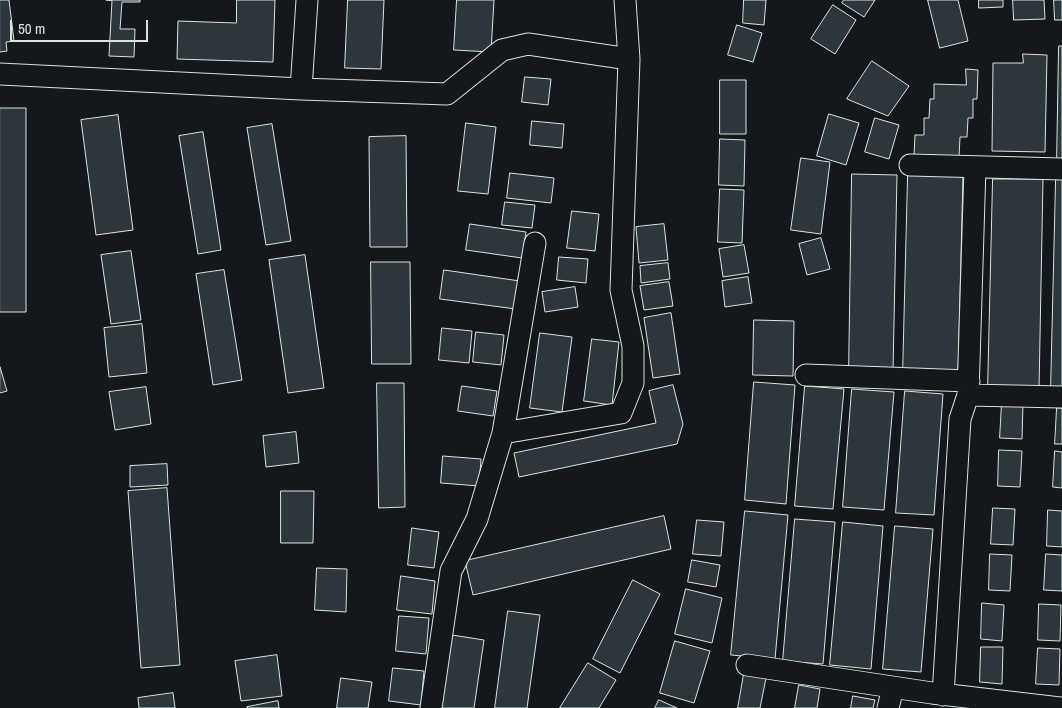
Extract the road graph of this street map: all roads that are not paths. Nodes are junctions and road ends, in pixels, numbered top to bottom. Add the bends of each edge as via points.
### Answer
1 (307, 0) edge
2 (626, 0) edge
3 (630, 59) junction
4 (0, 74) edge
5 (301, 89) junction
6 (910, 165) dead end
7 (975, 167) junction
8 (1062, 169) edge
9 (535, 243) dead end
10 (806, 375) dead end
11 (969, 388) junction
12 (1062, 397) edge
13 (503, 433) junction
14 (747, 665) dead end
15 (943, 695) junction
16 (890, 698) edge
17 (431, 708) edge
18 (1060, 708) edge

1 - 5 street
2 - 3 street
3 - 5 street via 528,44 502,50 446,94
3 - 13 street via 620,290 633,346 633,383 621,413
4 - 5 street
6 - 7 street
7 - 8 street
7 - 11 street
9 - 13 street
10 - 11 street
11 - 12 street
11 - 15 street via 960,419
13 - 17 street via 477,519 451,571
14 - 16 street
15 - 16 street
15 - 18 street

